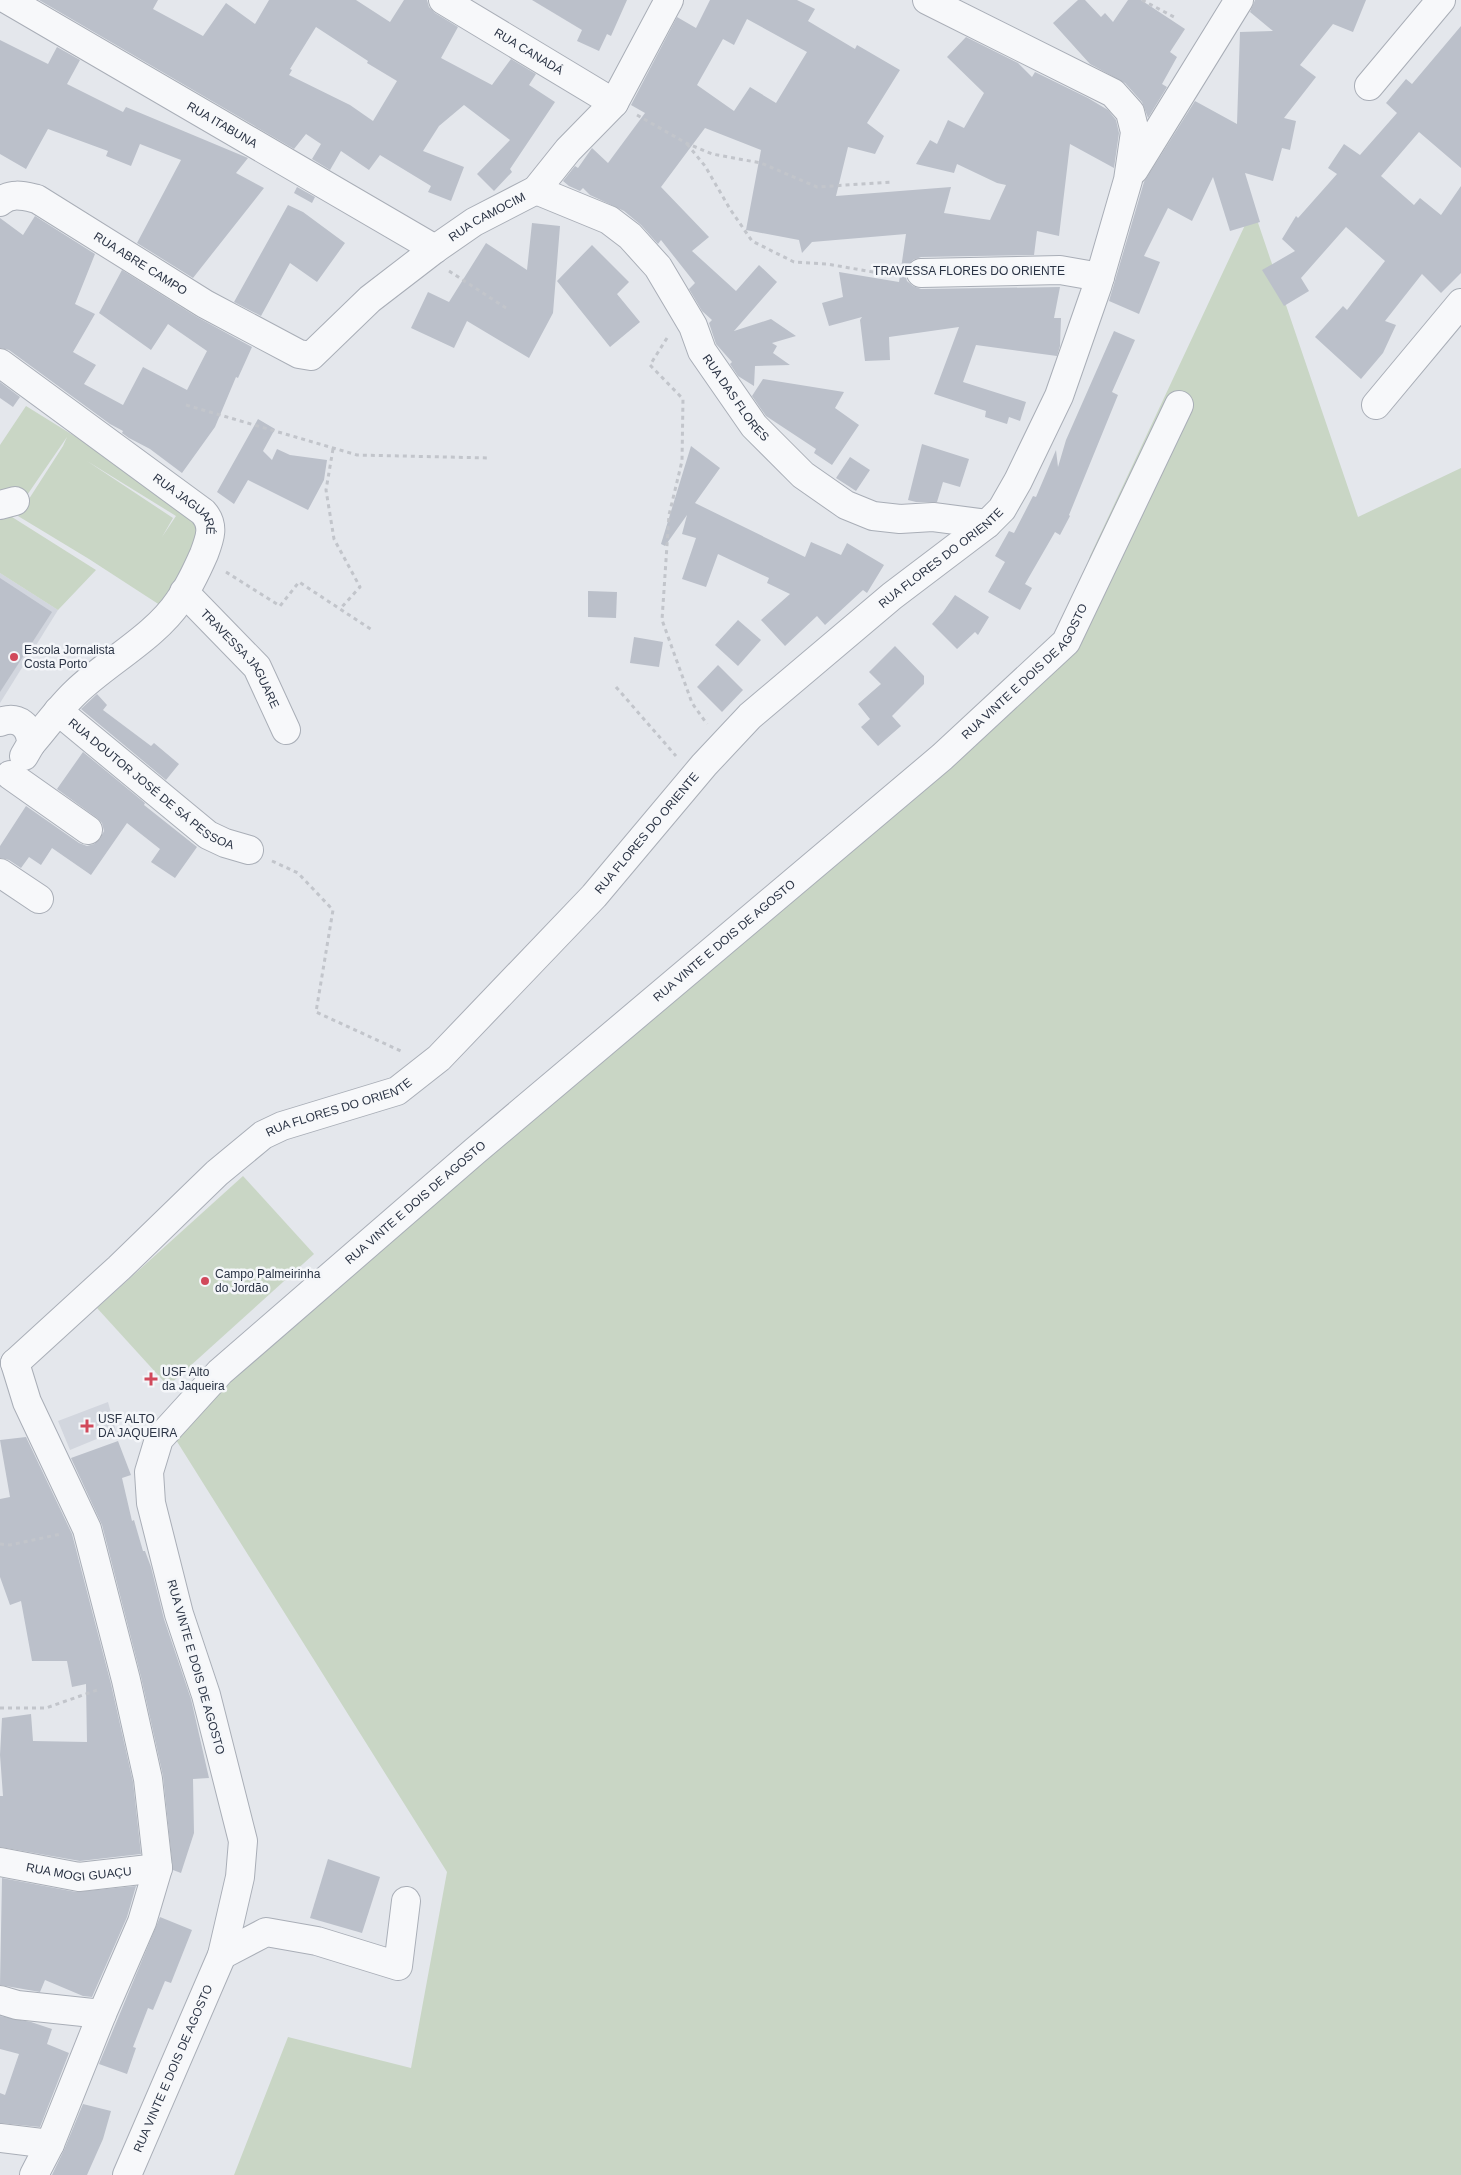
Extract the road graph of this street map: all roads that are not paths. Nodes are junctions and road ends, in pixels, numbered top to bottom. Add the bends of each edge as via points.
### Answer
1 (8, 0) edge
2 (443, 0) edge
3 (669, 0) edge
4 (927, 0) edge
5 (1239, 0) edge
6 (1441, 0) edge
7 (1369, 86) dead end
8 (614, 103) junction
9 (1128, 180) junction
10 (536, 190) junction
11 (0, 202) edge
12 (430, 253) junction
13 (921, 273) road end
14 (1100, 277) junction
15 (1461, 303) edge
16 (281, 343) joint
17 (0, 362) edge
18 (1180, 405) dead end
19 (1376, 405) dead end
20 (987, 524) junction
21 (184, 592) junction
22 (58, 711) junction
23 (0, 722) edge
24 (286, 730) dead end
25 (12, 766) edge
26 (88, 830) dead end
27 (249, 850) road end
28 (0, 873) edge
29 (39, 899) dead end
30 (7, 1364) edge
31 (0, 1862) edge
32 (158, 1868) junction
33 (406, 1901) dead end
34 (222, 1955) junction
35 (0, 2000) edge
36 (102, 2014) junction
37 (0, 2138) edge
38 (50, 2144) junction
39 (34, 2175) edge
40 (127, 2175) edge

1 - 12 street, RUA ITABUNA
2 - 8 street, RUA CANADÁ
3 - 8 street, RUA CAMOCIM
4 - 9 street via 1113,93 1130,112 1135,132
5 - 9 street
6 - 7 street
8 - 10 street, RUA CAMOCIM via 568,150
9 - 14 street, RUA FLORES DO ORIENTE
10 - 12 street, RUA CAMOCIM via 474,222
10 - 20 street, RUA DAS FLORES via 609,220 630,236 658,267 693,326 702,351 754,426 803,475 846,505 873,516 900,519 933,517
11 - 16 street, RUA ABRE CAMPO via 17,195 37,199 205,304
12 - 16 street, RUA CAMOCIM via 370,299 311,356 299,354
13 - 14 street, TRAVESSA FLORES DO ORIENTE via 1060,270
14 - 20 street, RUA FLORES DO ORIENTE via 1059,396 1002,510
15 - 19 street
17 - 21 street, RUA JAGUARÉ via 203,512 211,528 203,556
18 - 34 street, RUA VINTE E DOIS DE AGOSTO via 1066,642 942,757 475,1151 220,1372 159,1439 148,1472 151,1503 179,1614 206,1695 243,1841 240,1877
20 - 30 street, RUA FLORES DO ORIENTE via 892,596 750,716 594,896 431,1064 397,1091 282,1126 263,1135 217,1173 119,1268
21 - 22 street, RUA JAGUARÉ via 169,613 146,635 76,692
21 - 24 street, TRAVESSA JAGUARE via 258,667
22 - 25 street, RUA JAGUARÉ
22 - 27 street, RUA DOUTOR JOSÉ DE SÁ PESSOA via 208,835
23 - 25 street via 9,719 25,725 30,732
25 - 26 street
28 - 29 street
30 - 32 street via 87,1529 148,1779
31 - 32 street, RUA MOGI GUAÇU via 79,1877
32 - 36 street via 142,1922
33 - 34 street via 398,1966 317,1941 266,1932
34 - 40 street, RUA VINTE E DOIS DE AGOSTO
35 - 36 street via 16,2006
36 - 38 street
37 - 38 street
38 - 39 street

